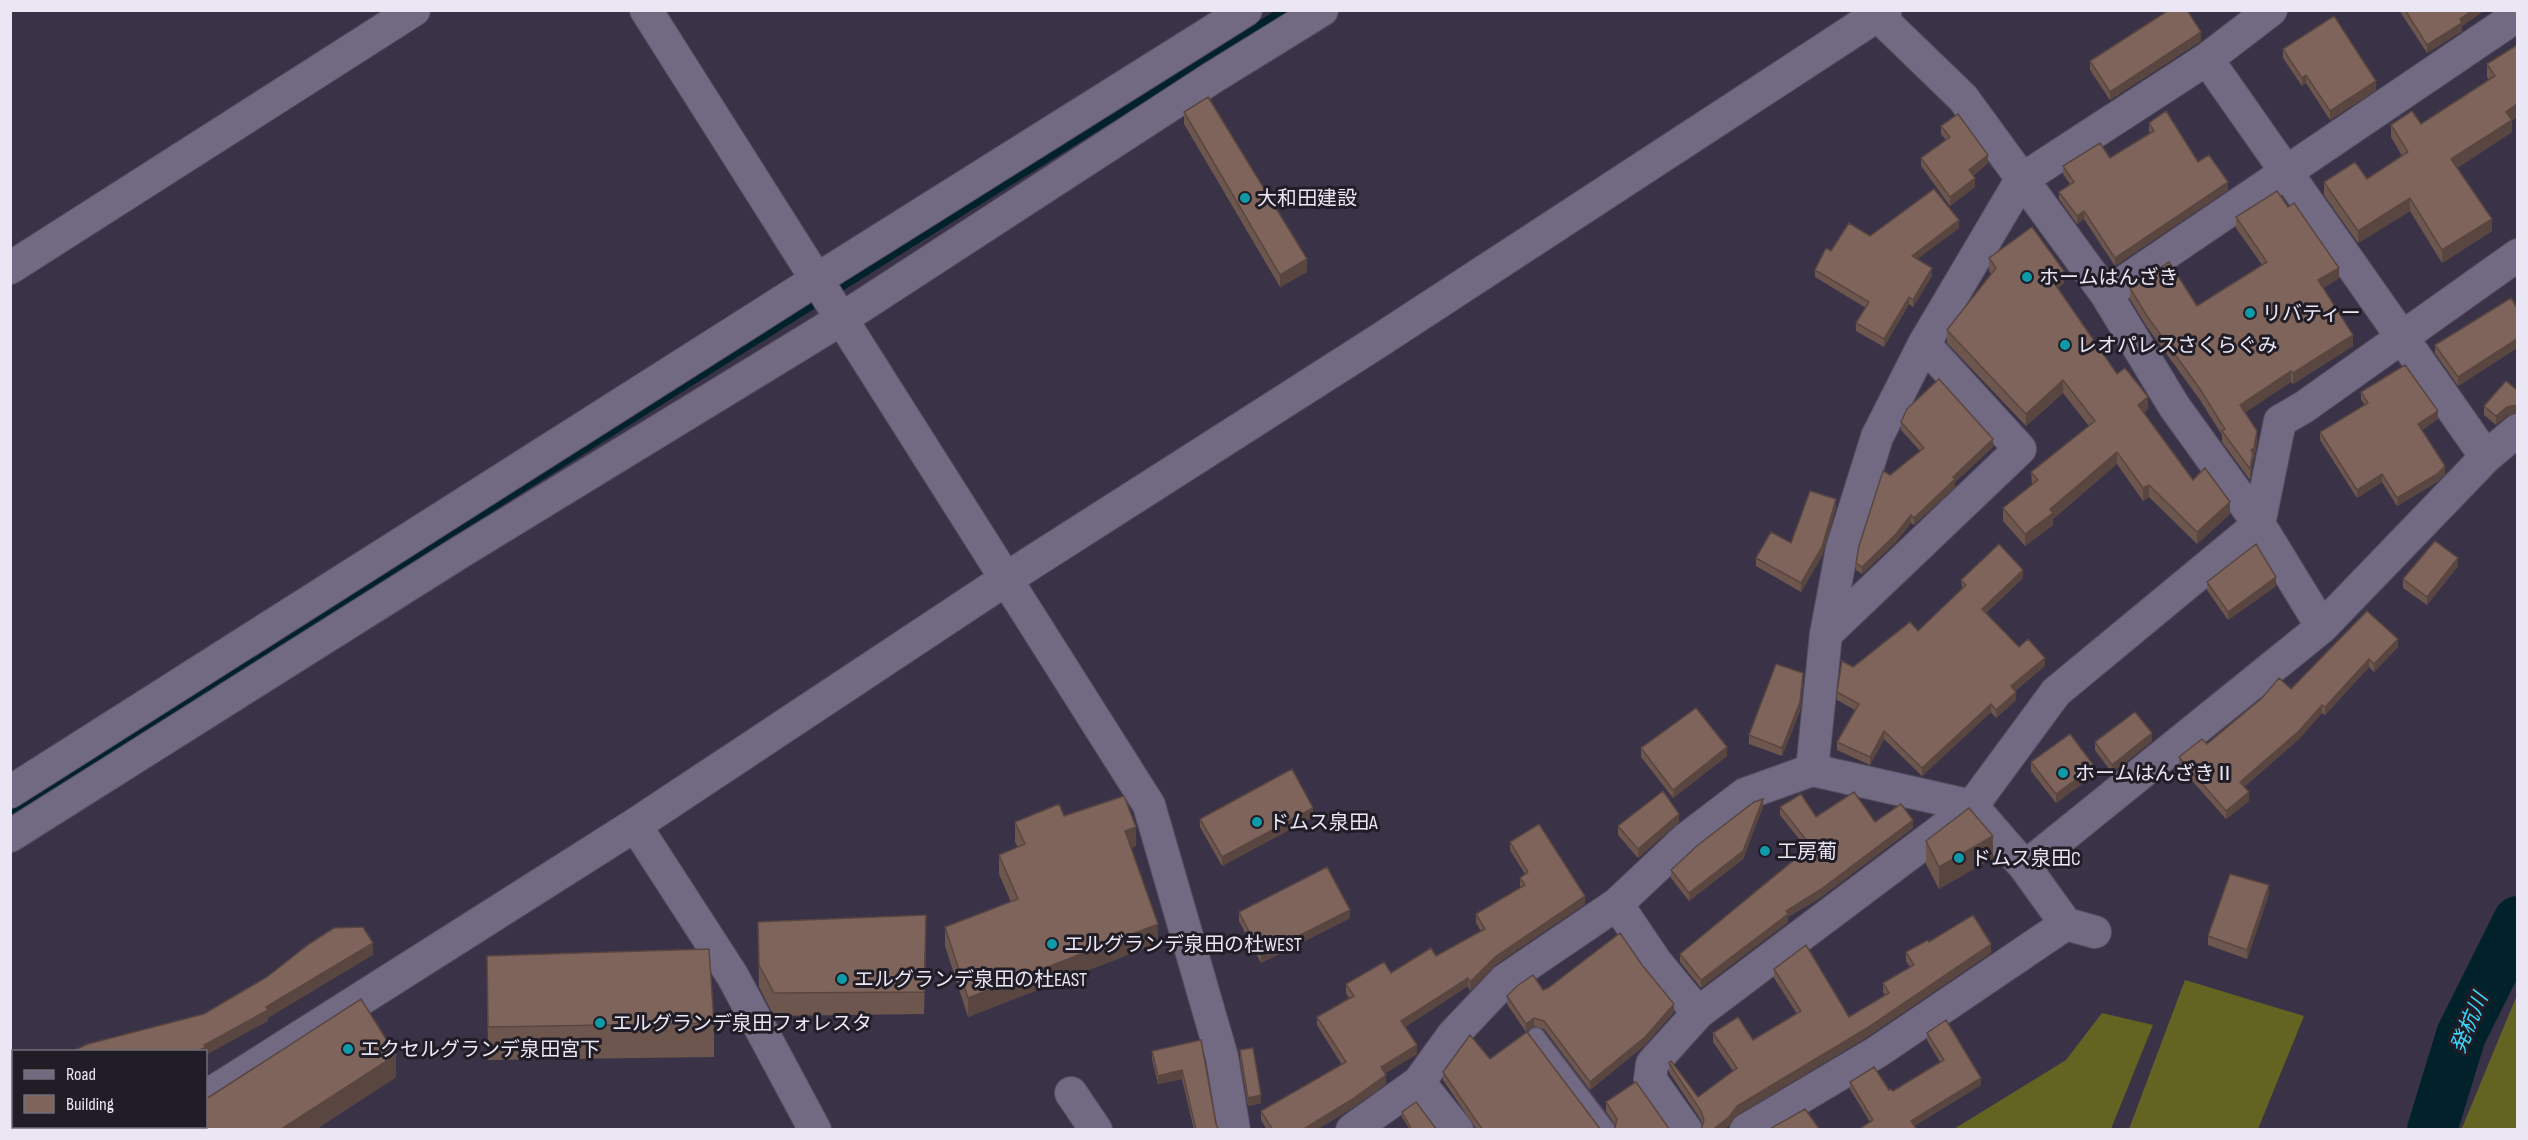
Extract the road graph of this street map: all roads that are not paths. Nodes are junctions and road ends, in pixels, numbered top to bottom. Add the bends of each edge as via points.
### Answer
1 (414, 10) edge
2 (646, 10) edge
3 (1246, 10) edge
4 (1322, 10) edge
5 (1878, 12) edge
6 (2260, 14) edge
7 (2517, 15) edge
8 (2207, 59) junction
9 (2286, 173) junction
10 (2021, 180) junction
11 (2517, 255) edge
12 (10, 268) edge
13 (816, 280) junction
14 (2106, 294) junction
15 (840, 320) junction
16 (2401, 336) junction
17 (1924, 344) junction
18 (2517, 430) edge
19 (2486, 457) junction
20 (2259, 524) junction
21 (1006, 579) junction
22 (2322, 627) junction
23 (1826, 634) junction
24 (1812, 770) junction
25 (10, 792) edge
26 (1972, 806) junction
27 (635, 825) junction
28 (10, 836) edge
29 (2025, 867) junction
30 (1617, 904) junction
31 (2066, 924) junction
32 (2095, 932) dead end
33 (1698, 1014) junction
34 (1536, 1036) dead end
35 (1419, 1082) junction
36 (1071, 1093) dead end
37 (207, 1096) edge
38 (815, 1130) edge
39 (1096, 1130) edge
40 (1234, 1130) edge
41 (1352, 1130) edge
42 (1457, 1130) edge
43 (1606, 1130) edge
44 (1686, 1130) edge
45 (1746, 1130) edge

1 - 12 street
2 - 13 street
3 - 13 street
4 - 15 street
5 - 10 street via 1963,98
5 - 21 street via 1380,340
6 - 8 street
7 - 9 street
8 - 9 street
8 - 10 street
9 - 14 street
9 - 16 street
10 - 14 street
10 - 17 street
11 - 16 street
13 - 15 street
13 - 25 street
14 - 20 street via 2174,406
15 - 21 street
15 - 28 street via 459,553
16 - 19 street
16 - 20 street via 2280,421
17 - 23 street via 1877,437 1842,549
17 - 23 street via 2020,449
18 - 19 street
19 - 22 street
20 - 22 street
20 - 26 street via 2056,692
21 - 27 street
21 - 40 street via 1149,805 1222,1057
22 - 29 street
23 - 24 street
24 - 26 street
24 - 30 street via 1745,794 1686,839
26 - 29 street
26 - 33 street
27 - 37 street
27 - 38 street via 732,975
29 - 31 street
30 - 33 street
30 - 35 street via 1505,980 1453,1035
31 - 32 street
31 - 45 street via 1877,1052
33 - 44 street via 1652,1064 1650,1079
34 - 43 lane
35 - 41 street
35 - 42 street
36 - 39 street

